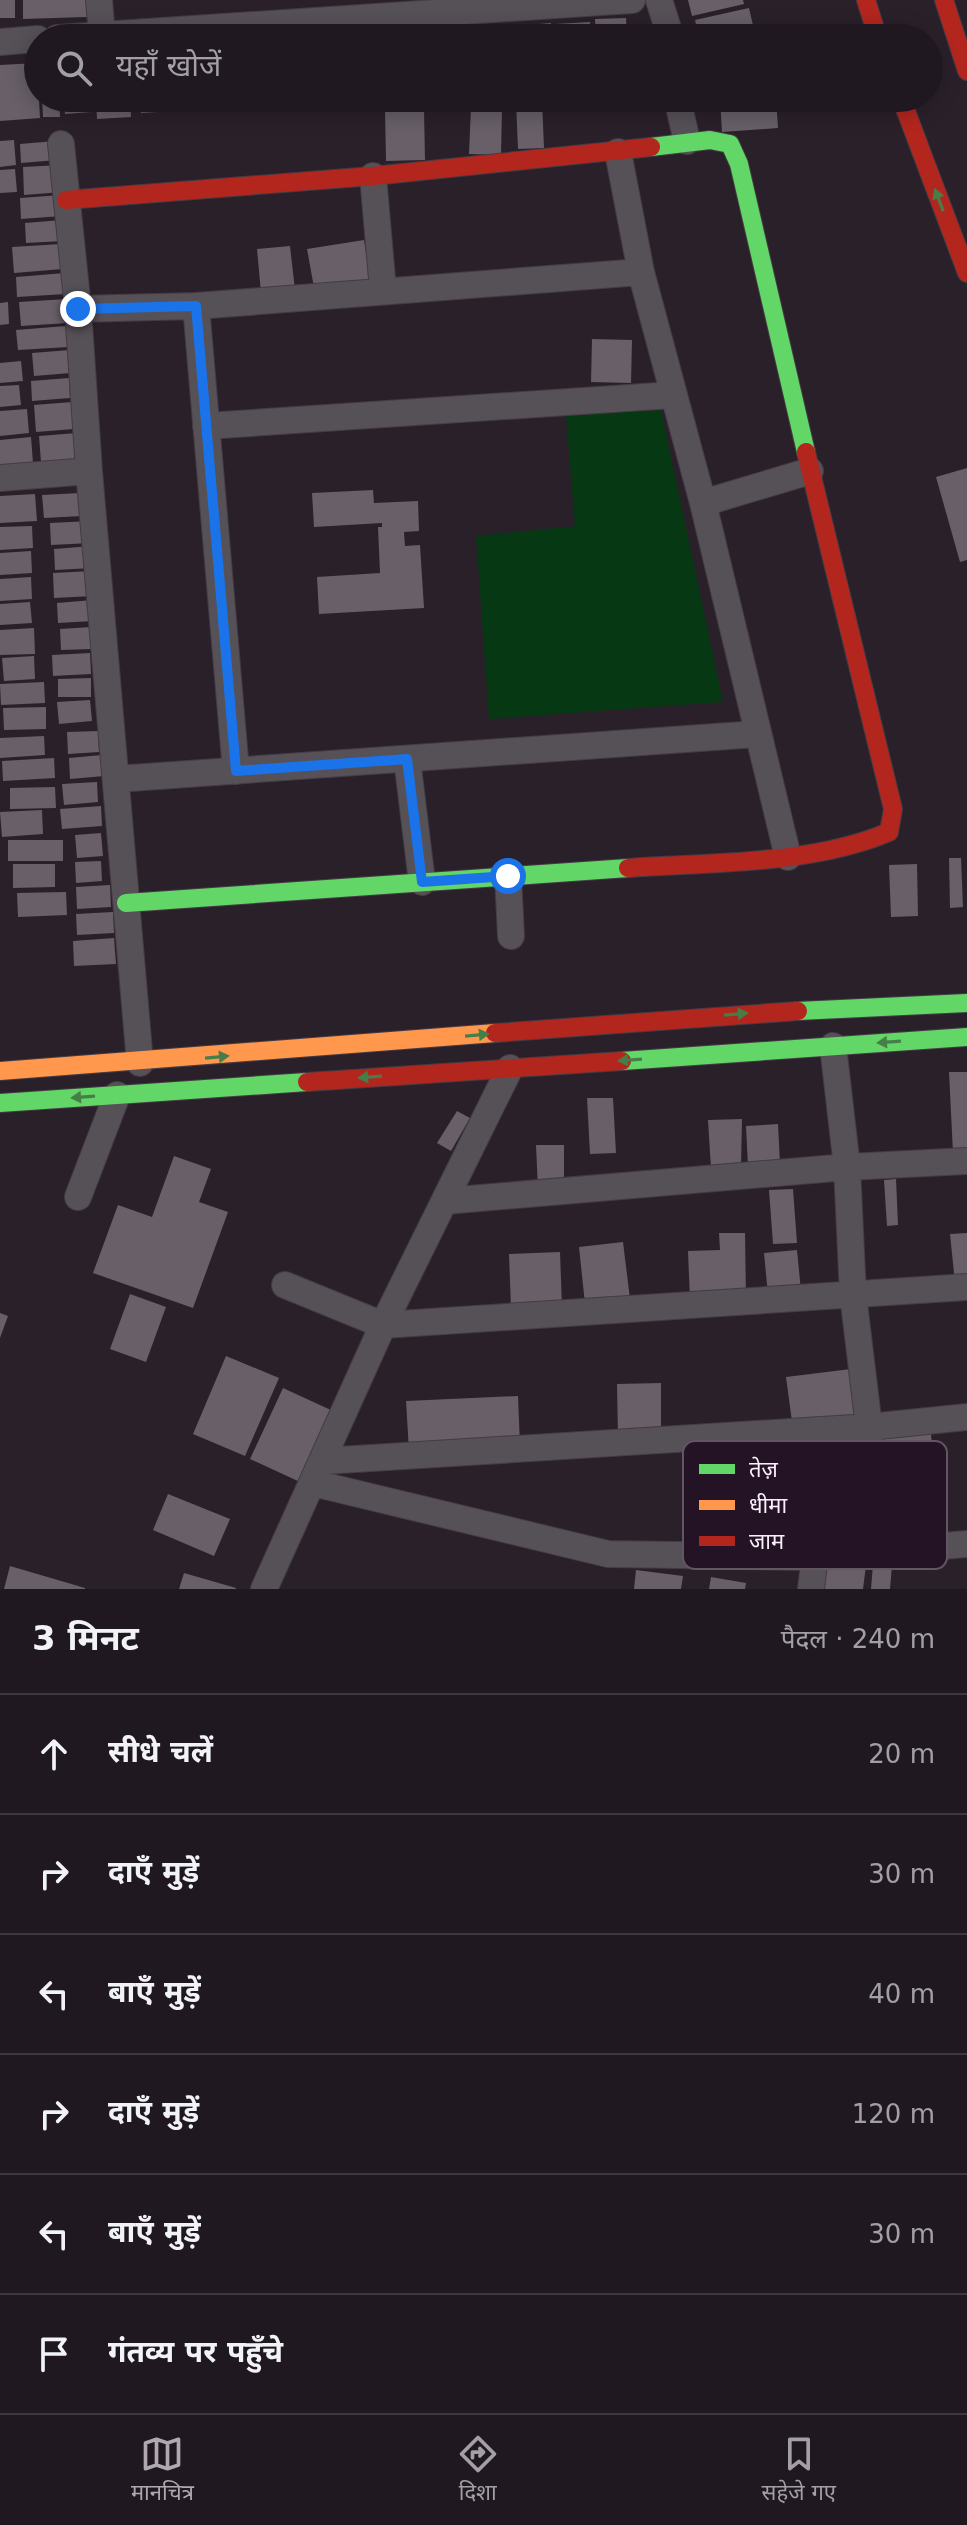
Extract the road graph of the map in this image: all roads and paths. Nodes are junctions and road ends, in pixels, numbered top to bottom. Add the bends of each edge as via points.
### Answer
1 (99, 0) edge
2 (632, 0) edge
3 (659, 0) edge
4 (866, 0) edge
5 (944, 0) edge
6 (527, 4) edge
7 (343, 10) edge
8 (101, 24) edge
9 (208, 24) edge
10 (667, 24) edge
11 (874, 24) edge
12 (24, 40) edge
13 (0, 42) edge
14 (967, 71) edge
15 (680, 112) edge
16 (906, 112) edge
17 (687, 141) junction
18 (61, 144) dead end
19 (618, 152) junction
20 (373, 176) junction
21 (66, 200) junction
22 (641, 272) junction
23 (967, 273) edge
24 (383, 290) junction
25 (196, 306) junction
26 (78, 309) junction
27 (673, 395) junction
28 (206, 426) junction
29 (89, 471) junction
30 (810, 471) junction
31 (0, 478) edge
32 (703, 503) junction
33 (757, 734) junction
34 (407, 759) junction
35 (236, 771) junction
36 (116, 779) junction
37 (788, 857) junction
38 (508, 876) junction
39 (422, 882) junction
40 (126, 903) junction
41 (511, 936) dead end
42 (967, 1003) edge
43 (967, 1037) edge
44 (833, 1046) junction
45 (140, 1063) junction
46 (510, 1068) junction
47 (0, 1071) edge
48 (117, 1095) junction
49 (0, 1103) edge
50 (967, 1161) edge
51 (847, 1167) junction
52 (78, 1197) dead end
53 (445, 1201) junction
54 (285, 1285) dead end
55 (967, 1287) edge
56 (853, 1295) junction
57 (383, 1325) junction
58 (967, 1417) edge
59 (869, 1427) junction
60 (698, 1441) edge
61 (869, 1441) edge
62 (683, 1442) edge
63 (318, 1472) junction
64 (967, 1544) edge
65 (947, 1546) edge
66 (683, 1555) edge
67 (814, 1569) edge
68 (264, 1589) edge
69 (811, 1589) edge

1 - 8 street
2 - 6 street
3 - 10 street
4 - 11 main road
5 - 14 main road
6 - 7 street
7 - 9 street
12 - 13 street
15 - 17 street
23 -> 16 main road
17 - 19 main road
17 - 30 main road via 730,144 739,164
18 - 21 street
19 - 20 main road
19 - 22 street
20 - 21 main road
20 - 24 street
21 - 26 street
22 - 24 street
22 - 27 street
24 - 25 street
25 - 26 street
25 - 28 street
26 - 29 street
27 - 28 street
27 - 32 street
28 - 35 street
29 - 31 street
29 - 36 street
30 - 32 street
30 - 37 main road via 893,809 889,832
32 - 33 street
33 - 34 street
33 - 37 street
34 - 35 street
34 - 39 street
35 - 36 street
36 - 40 street
37 - 38 main road
38 - 39 main road
38 - 41 street
39 - 40 main road
40 - 45 street
45 -> 42 main road via 824,1007
43 -> 44 main road
44 -> 46 main road
44 - 51 street
45 - 47 main road
46 -> 48 main road
46 - 53 street
48 -> 49 main road
48 - 52 street
50 - 51 street
51 - 53 street
51 - 56 street
53 - 57 street
54 - 57 street
55 - 56 street
56 - 57 street
56 - 59 street
57 - 63 street
58 - 59 street
59 - 60 street
59 - 61 street
62 - 63 street
63 - 66 street via 608,1554
63 - 68 street
64 - 65 street
67 - 69 street

